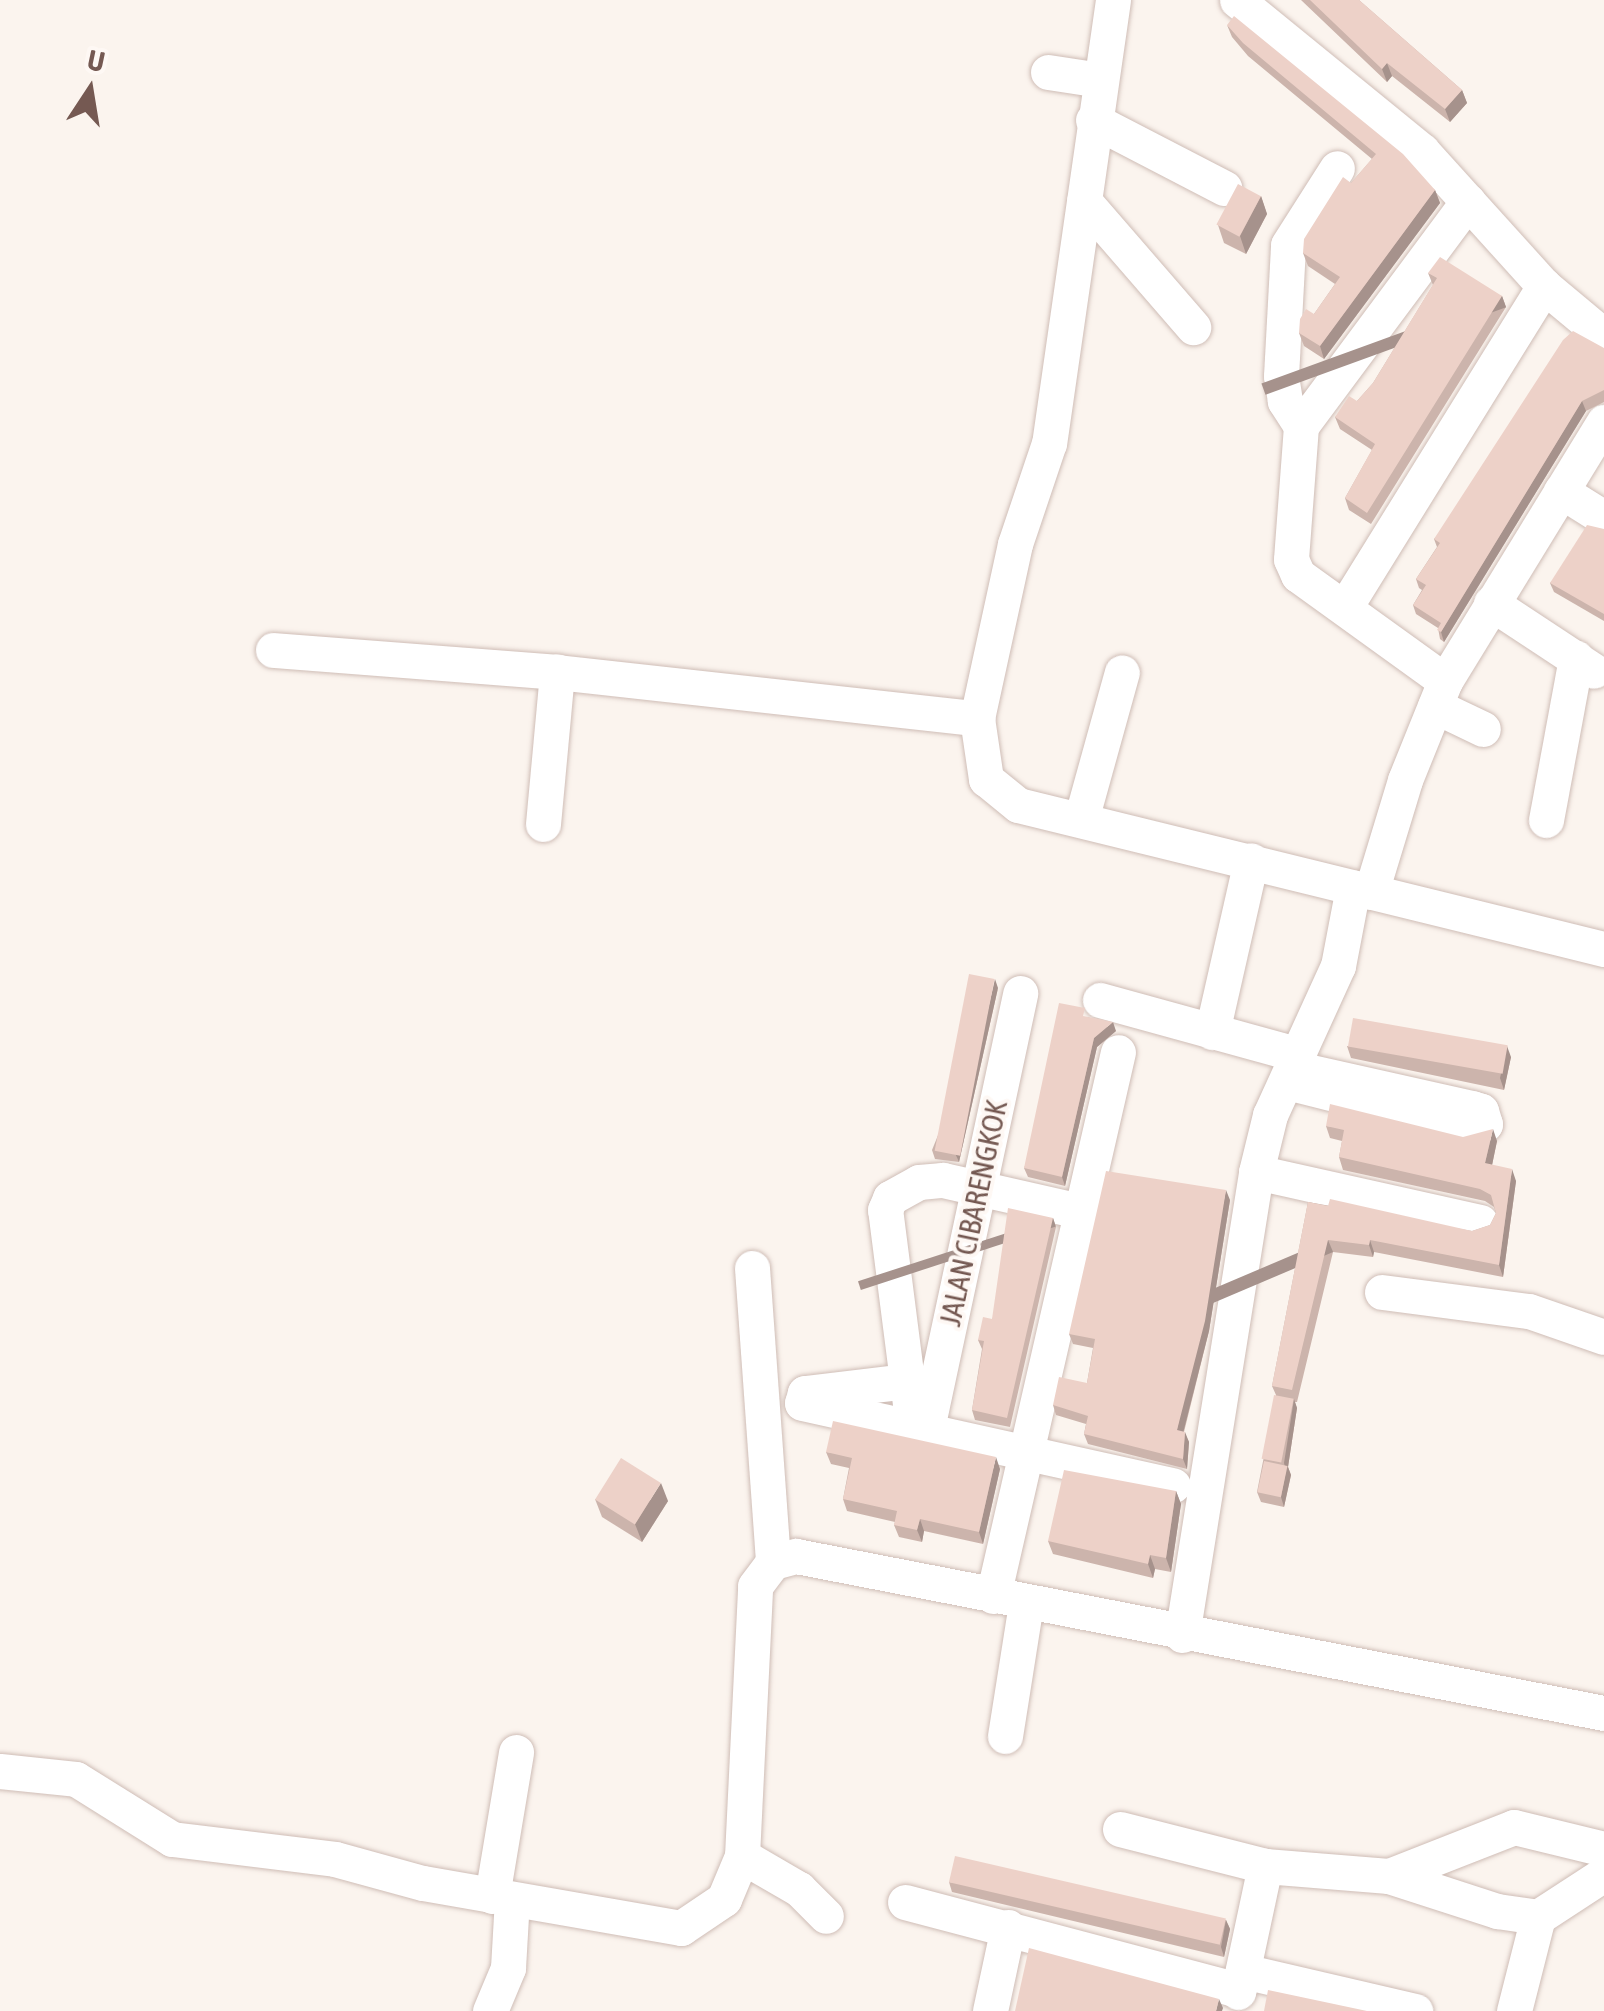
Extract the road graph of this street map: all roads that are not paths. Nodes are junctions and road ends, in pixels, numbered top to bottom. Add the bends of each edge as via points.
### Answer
1 (1113, 0) edge
2 (1237, 0) edge
3 (1048, 72) dead end
4 (1100, 80) junction
5 (1093, 120) junction
6 (1337, 168) dead end
7 (1224, 188) dead end
8 (1084, 201) junction
9 (1468, 201) junction
10 (1544, 286) junction
11 (1193, 327) dead end
12 (1604, 336) edge
13 (1604, 422) edge
14 (1301, 426) junction
15 (1561, 491) junction
16 (1604, 518) edge
17 (1491, 603) junction
18 (1344, 607) junction
19 (274, 650) dead end
20 (557, 672) junction
21 (1122, 672) dead end
22 (1440, 694) junction
23 (977, 718) junction
24 (1483, 728) dead end
25 (1082, 816) junction
26 (1546, 820) dead end
27 (544, 824) dead end
28 (1251, 860) junction
29 (1362, 890) junction
30 (1604, 949) edge
31 (1020, 992) dead end
32 (1100, 1000) dead end
33 (1212, 1032) junction
34 (1118, 1052) dead end
35 (1293, 1068) junction
36 (1256, 1172) junction
37 (977, 1189) junction
38 (1080, 1211) junction
39 (1480, 1222) dead end
40 (752, 1268) dead end
41 (1382, 1292) dead end
42 (1604, 1337) edge
43 (907, 1381) junction
44 (920, 1431) junction
45 (1030, 1455) junction
46 (1173, 1485) dead end
47 (773, 1562) junction
48 (1010, 1599) junction
49 (1182, 1635) junction
50 (1604, 1713) edge
51 (1006, 1736) dead end
52 (516, 1752) dead end
53 (0, 1771) edge
54 (1120, 1829) dead end
55 (1604, 1848) edge
56 (742, 1856) junction
57 (1264, 1866) junction
58 (1604, 1875) edge
59 (1390, 1876) junction
60 (502, 1898) junction
61 (905, 1902) dead end
62 (826, 1916) dead end
63 (1538, 1917) junction
64 (1008, 1927) junction
65 (1238, 1991) edge
66 (490, 2011) edge
67 (990, 2011) edge
68 (1416, 2011) edge
69 (1514, 2011) edge

1 - 4 street
2 - 9 street via 1422,152
3 - 4 street
4 - 5 street
5 - 7 street
5 - 8 street
6 - 14 street via 1302,214 1286,263 1281,376 1285,401
8 - 11 street
8 - 23 street via 1049,444 1015,544
9 - 10 street
9 - 14 street
10 - 12 street
10 - 18 street
13 - 15 street
14 - 18 street via 1291,559 1298,575
15 - 16 street
15 - 17 street
17 - 22 street
17 - 26 street via 1587,666
18 - 22 street
19 - 20 street
20 - 23 street
20 - 27 street
21 - 25 street
22 - 24 street
22 - 29 street
23 - 25 street via 994,791 1018,804
25 - 28 street
28 - 29 street
28 - 33 street
29 - 30 street
29 - 35 street via 1338,966
31 - 37 street, JALAN CIBARENGKOK
32 - 33 street
33 - 35 street
34 - 38 street
35 - 36 street
36 - 39 street
36 - 49 street
37 - 38 street
37 - 43 street via 919,1182 901,1189 884,1210
37 - 44 street, JALAN CIBARENGKOK
38 - 45 street
40 - 47 street
41 - 42 street via 1529,1311
43 - 44 street
43 - 44 street via 806,1393 802,1403
44 - 45 street
45 - 46 street
45 - 48 street
47 - 48 street via 796,1556
47 - 56 street via 761,1572 750,1614
48 - 49 street
48 - 51 street
49 - 50 street
52 - 60 street
53 - 60 street via 76,1779 172,1839 335,1859
54 - 57 street
55 - 59 street via 1514,1827
56 - 60 street via 724,1899 680,1928
56 - 62 street via 799,1889
57 - 59 street
57 - 65 street
58 - 63 street
59 - 63 street via 1497,1912
60 - 66 street via 508,1968
61 - 64 street
63 - 69 street
64 - 65 street
64 - 67 street
65 - 68 street

